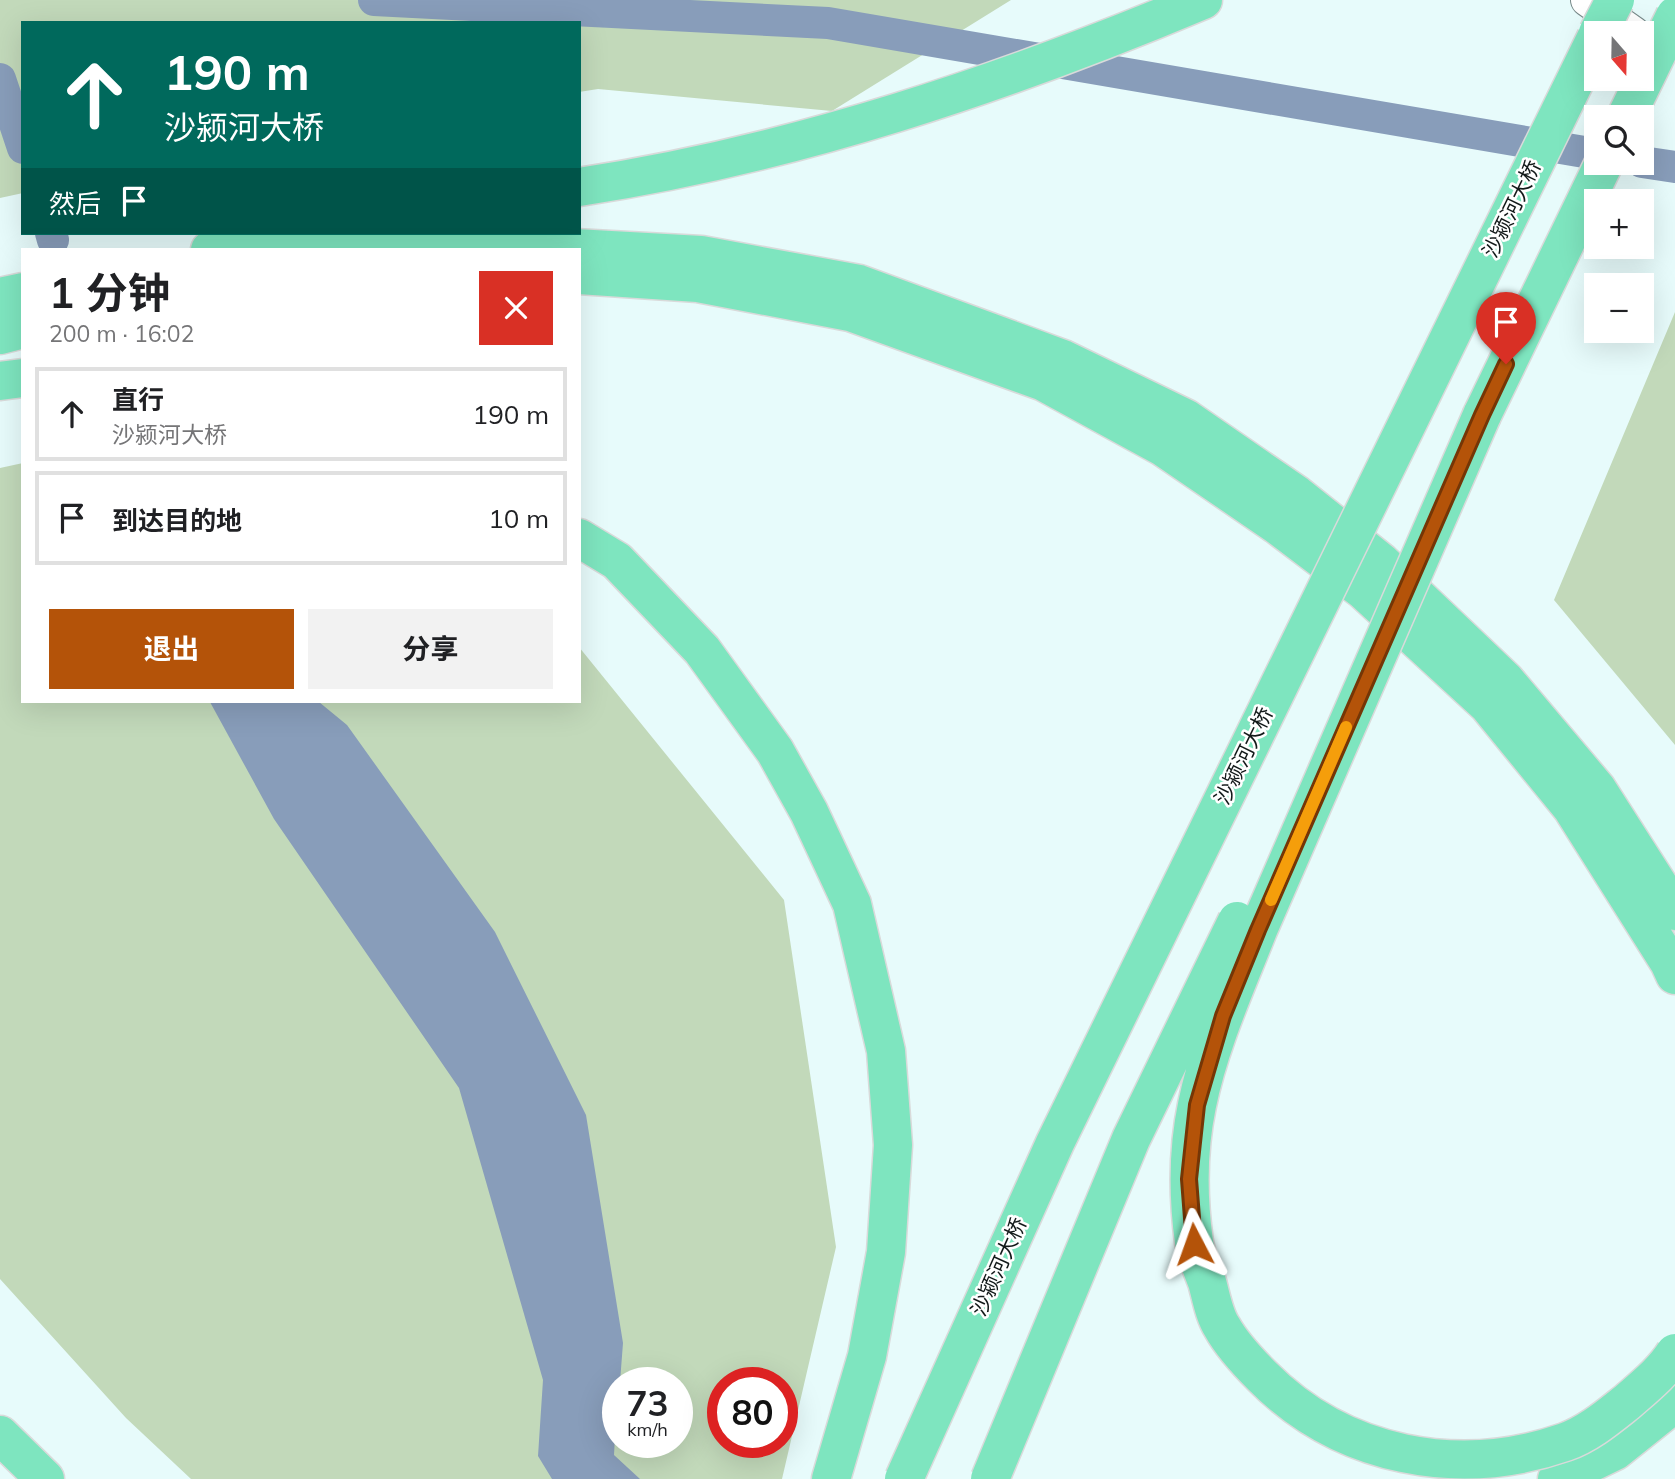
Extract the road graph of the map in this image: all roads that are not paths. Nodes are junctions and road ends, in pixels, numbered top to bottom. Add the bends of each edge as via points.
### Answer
1 (1203, 0) edge
2 (1587, 0) edge
3 (1615, 0) edge
4 (1675, 16) edge
5 (1604, 21) edge
6 (1617, 21) edge
7 (1654, 48) edge
8 (1584, 63) edge
9 (1675, 63) edge
10 (1632, 105) edge
11 (1598, 175) edge
12 (581, 187) edge
13 (295, 235) edge
14 (220, 248) edge
15 (335, 248) edge
16 (575, 248) edge
17 (581, 248) edge
18 (581, 275) edge
19 (21, 292) edge
20 (0, 297) edge
21 (21, 330) edge
22 (0, 335) edge
23 (21, 378) edge
24 (0, 381) edge
25 (1482, 415) junction
26 (581, 539) edge
27 (1675, 911) edge
28 (1675, 975) edge
29 (1675, 1353) edge
30 (1675, 1403) edge
31 (0, 1436) edge
32 (45, 1479) edge
33 (831, 1479) edge
34 (904, 1479) edge
35 (990, 1479) edge
36 (1557, 1479) edge

1 - 12 highway via 1096,45 944,99 779,146
2 - 6 street
3 - 5 highway, 沙颍河大桥, bridge
4 - 10 highway, bridge
7 - 9 street
8 - 34 highway, 沙颍河大桥, bridge via 1061,1130
11 - 25 highway
13 - 14 highway
15 - 16 highway via 467,242
17 - 27 highway via 701,255 859,284 1063,359 1185,418 1297,495 1381,562 1505,680 1597,789
18 - 28 highway via 698,283 850,312 1044,382 1163,447 1363,590 1488,705 1572,808
19 - 20 highway
21 - 22 highway
23 - 24 highway
25 - 29 highway, bridge via 1223,1016 1197,1105 1189,1179 1194,1244 1221,1327 1248,1362 1286,1401 1338,1432 1394,1454 1441,1461 1492,1459 1567,1442 1612,1414 1667,1366
25 - 35 highway, bridge via 1131,1139
26 - 33 highway via 617,561 702,650 775,751 852,904 886,1051 893,1145 886,1252 867,1356
30 - 36 highway via 1615,1451
31 - 32 highway

